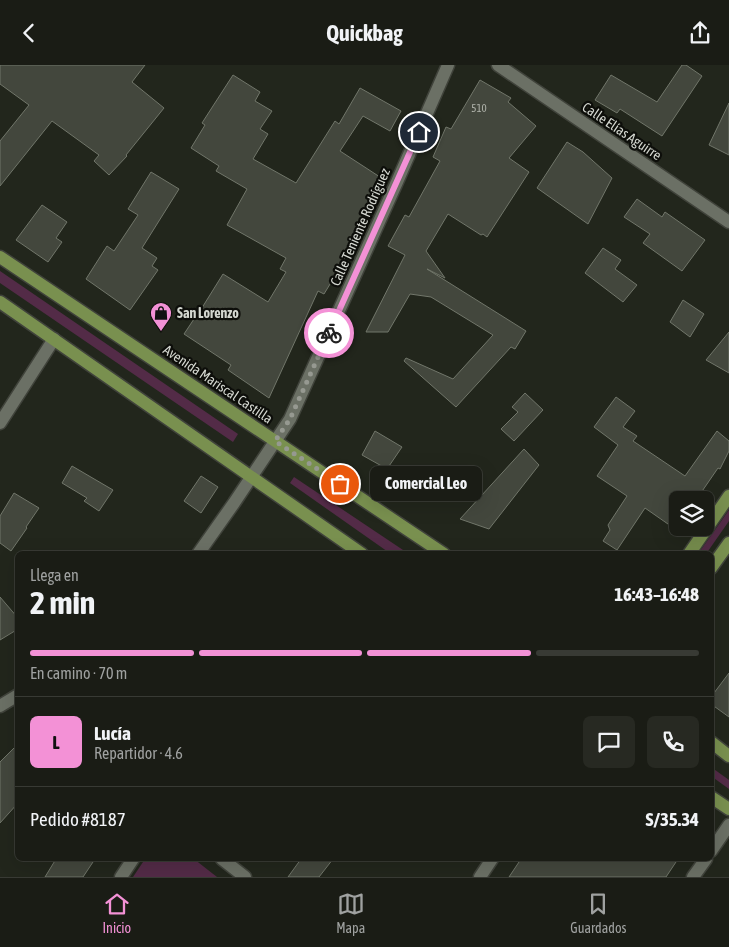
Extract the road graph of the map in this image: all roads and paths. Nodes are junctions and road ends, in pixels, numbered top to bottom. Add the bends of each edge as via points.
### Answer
1 (448, 65) edge
2 (498, 65) edge
3 (729, 222) edge
4 (0, 257) edge
5 (0, 302) edge
6 (54, 339) junction
7 (0, 423) edge
8 (275, 441) junction
9 (251, 476) junction
10 (729, 496) edge
11 (729, 543) edge
12 (200, 551) edge
13 (358, 551) edge
14 (440, 551) edge
15 (691, 551) edge
16 (714, 565) edge
17 (15, 697) edge
18 (0, 706) edge
19 (714, 744) edge
20 (729, 756) edge
21 (714, 799) edge
22 (729, 809) edge
23 (729, 825) edge
24 (714, 847) edge
25 (132, 861) edge
26 (225, 861) edge
27 (491, 861) edge
28 (705, 861) edge
29 (120, 877) edge
30 (245, 877) edge
31 (480, 877) edge
32 (693, 877) edge

1 - 8 street, Calle Teniente Rodríguez via 290,419
2 - 3 street, Calle Elías Aguirre
4 - 8 main road, Avenida Mariscal Castilla
5 - 6 main road
6 - 7 street
6 - 9 main road
8 - 9 street, Calle Teniente Rodríguez
8 - 14 main road, Avenida Mariscal Castilla
9 - 12 street, Calle Teniente Rodríguez
9 - 13 main road
10 - 15 main road
11 - 16 main road
17 - 18 street
19 - 20 main road
21 - 22 main road
23 - 24 street
25 - 29 street
26 - 30 street
27 - 31 street
28 - 32 street

